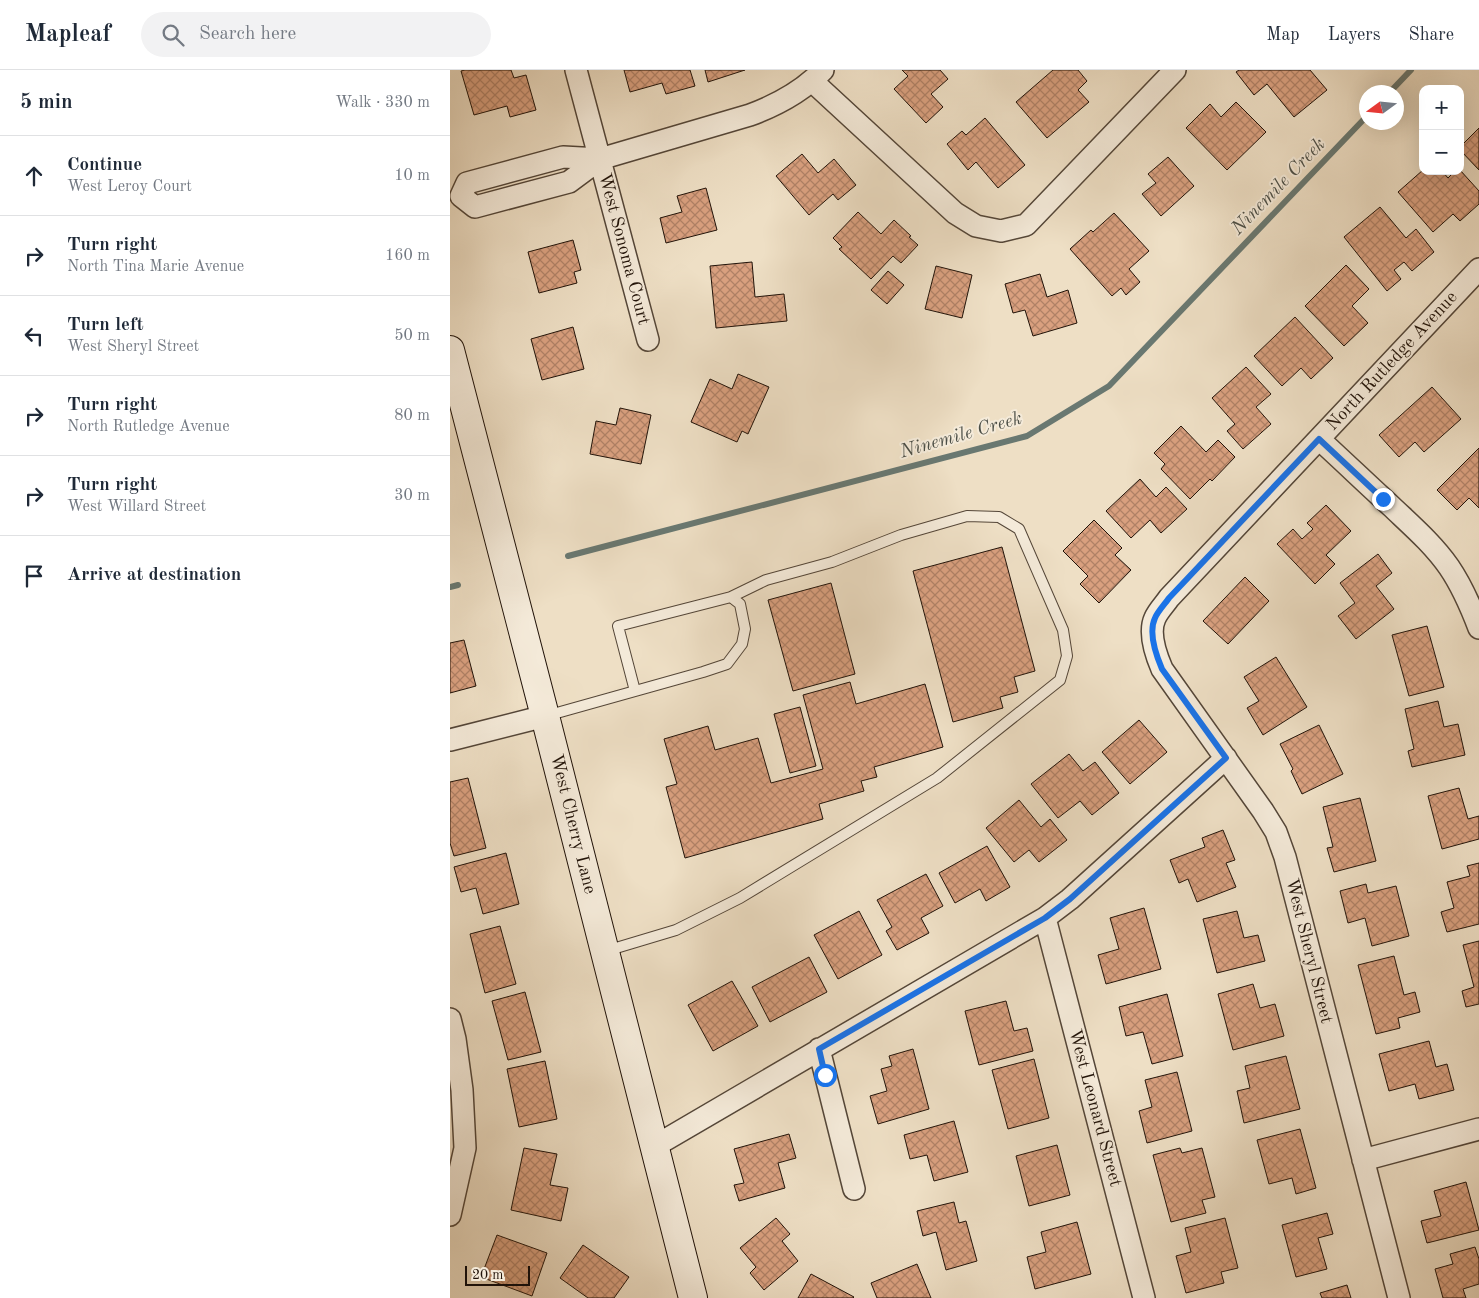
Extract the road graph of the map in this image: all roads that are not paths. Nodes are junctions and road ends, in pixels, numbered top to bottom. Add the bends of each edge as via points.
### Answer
1 (576, 70) edge
2 (1175, 70) edge
3 (817, 76) edge
4 (600, 159) junction
5 (456, 197) edge
6 (1479, 269) edge
7 (648, 340) dead end
8 (450, 350) edge
9 (1319, 439) junction
10 (731, 597) junction
11 (1479, 628) edge
12 (1152, 635) joint
13 (635, 691) junction
14 (545, 716) junction
15 (450, 740) edge
16 (1226, 758) junction
17 (1045, 918) junction
18 (605, 951) junction
19 (450, 1019) edge
20 (819, 1049) junction
21 (1479, 1129) edge
22 (655, 1146) junction
23 (1363, 1160) junction
24 (854, 1189) dead end
25 (450, 1215) edge
26 (693, 1298) edge
27 (1144, 1298) edge
28 (1399, 1298) edge

1 - 4 street, West Sonoma Court
2 - 3 street via 1026,225 1001,231 976,226 955,213
3 - 4 street via 773,106 750,115
4 - 5 street via 563,157 467,183
4 - 7 street, West Sonoma Court
6 - 9 street, North Rutledge Avenue
8 - 14 main road, West Cherry Lane
9 - 11 street via 1434,548 1462,589
9 - 12 street, North Rutledge Avenue via 1169,598 1154,618
10 - 13 lane via 740,604 745,629 742,644 727,664
10 - 13 lane via 618,626
10 - 18 lane via 766,580 832,562 901,535 967,516 999,517 1019,529 1063,630 1068,656 1060,680 937,778 740,898 676,930
12 - 16 street, West Sheryl Street via 1162,669
13 - 14 lane
14 - 15 street
14 - 18 main road, West Cherry Lane
16 - 17 street
16 - 23 street, West Sheryl Street via 1276,832 1285,857
17 - 20 street
17 - 27 street, West Leonard Street
18 - 22 main road, West Cherry Lane
19 - 25 street via 462,1090 465,1148
20 - 22 street
20 - 24 street
21 - 23 street
22 - 26 main road, West Cherry Lane
23 - 28 street, West Sheryl Street

